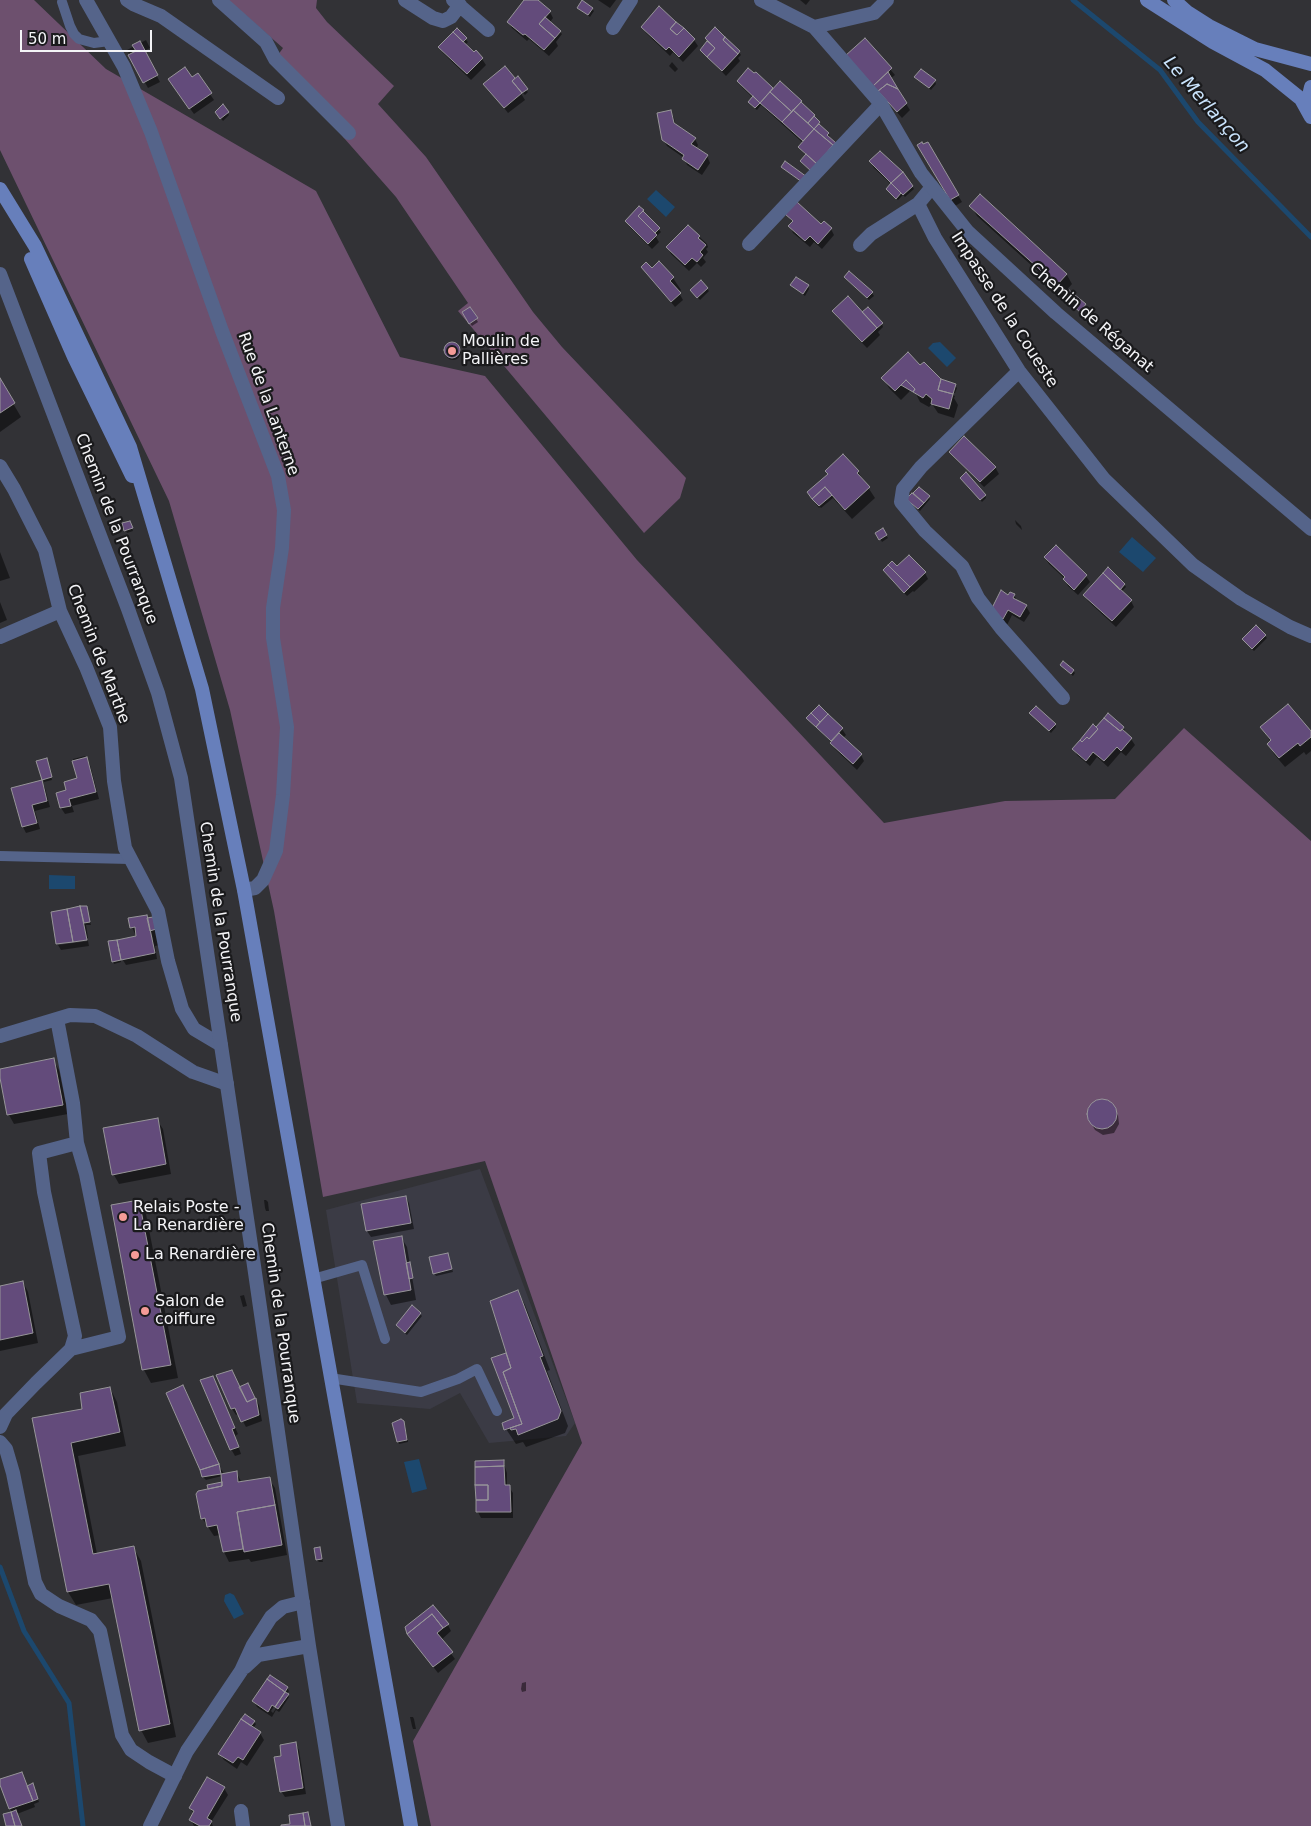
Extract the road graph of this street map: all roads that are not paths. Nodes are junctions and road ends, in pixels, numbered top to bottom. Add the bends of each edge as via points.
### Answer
1 (86, 0) edge
2 (127, 0) edge
3 (219, 0) edge
4 (405, 0) edge
5 (631, 0) edge
6 (761, 0) edge
7 (887, 0) edge
8 (1147, 0) edge
9 (1174, 0) edge
10 (62, 2) dead end
11 (456, 3) edge
12 (814, 27) junction
13 (613, 28) dead end
14 (488, 30) dead end
15 (109, 41) junction
16 (1311, 64) edge
17 (1311, 87) edge
18 (278, 98) dead end
19 (880, 104) junction
20 (1310, 115) edge
21 (349, 133) dead end
22 (932, 187) junction
23 (1, 197) edge
24 (918, 204) junction
25 (749, 244) dead end
26 (860, 245) dead end
27 (0, 274) edge
28 (1019, 371) junction
29 (0, 466) edge
30 (1311, 529) edge
31 (60, 611) junction
32 (1311, 636) edge
33 (0, 637) edge
34 (1063, 698) dead end
35 (0, 856) edge
36 (130, 859) junction
37 (244, 890) junction
38 (57, 1019) junction
39 (0, 1036) edge
40 (221, 1045) junction
41 (227, 1084) junction
42 (77, 1143) junction
43 (312, 1279) junction
44 (384, 1339) dead end
45 (72, 1349) junction
46 (330, 1378) junction
47 (497, 1411) dead end
48 (0, 1427) edge
49 (0, 1442) edge
50 (303, 1602) junction
51 (309, 1646) junction
52 (241, 1671) junction
53 (175, 1776) junction
54 (241, 1811) dead end
55 (150, 1826) edge
56 (243, 1826) edge
57 (338, 1826) edge
58 (411, 1826) edge

1 - 15 street, Rue de la Lanterne
2 - 18 street via 161,16
3 - 21 street via 266,42 275,59
4 - 11 street via 442,21 451,16
5 - 13 street
6 - 12 street
7 - 12 street via 874,13
8 - 20 main road via 1265,70 1301,99
9 - 16 main road via 1209,26 1255,49
10 - 15 lane via 70,26 79,39 86,42
11 - 14 street
12 - 19 street, Chemin de Réganat
15 - 37 street, Rue de la Lanterne via 124,67 150,132 278,476 284,510 273,608 273,638 287,727 283,795 276,851 263,880 255,888
17 - 20 main road via 1308,100
19 - 22 street, Chemin de Réganat
19 - 25 street
22 - 24 street
22 - 30 street, Chemin de Réganat via 968,232 1056,313
23 - 37 main road via 35,246 130,447 202,689
24 - 26 street via 871,234
24 - 28 street, Impasse de la Coueste
27 - 40 street, Chemin de la Pourranque via 158,693 181,778
28 - 32 street, Impasse de la Coueste via 1104,479 1192,565 1241,599
28 - 34 street via 921,467 903,490 901,502 925,531 962,566 978,598
29 - 31 street, Chemin de Marthe via 45,550
31 - 33 street
31 - 36 street, Chemin de Marthe via 110,727 114,781 123,839
35 - 36 lane
36 - 40 street, Chemin de Marthe via 158,911 182,1009 194,1029
37 - 43 main road
38 - 39 street
38 - 41 street via 70,1015 95,1016 137,1036 193,1072
38 - 42 street
40 - 41 street, Chemin de la Pourranque
41 - 50 street, Chemin de la Pourranque
42 - 45 street via 39,1153 44,1192 75,1336
42 - 45 street via 119,1337
43 - 44 lane via 362,1265
43 - 46 main road
45 - 48 street via 6,1414
46 - 47 lane via 421,1392 477,1370
46 - 58 main road
49 - 53 street via 6,1449 13,1473 35,1582 41,1594 58,1606 91,1620 100,1631 122,1735 131,1750
50 - 51 street, Chemin de la Pourranque
50 - 52 street via 283,1606 271,1617
51 - 52 street via 258,1656
51 - 57 street
52 - 53 street via 187,1751
53 - 55 street
54 - 56 street

